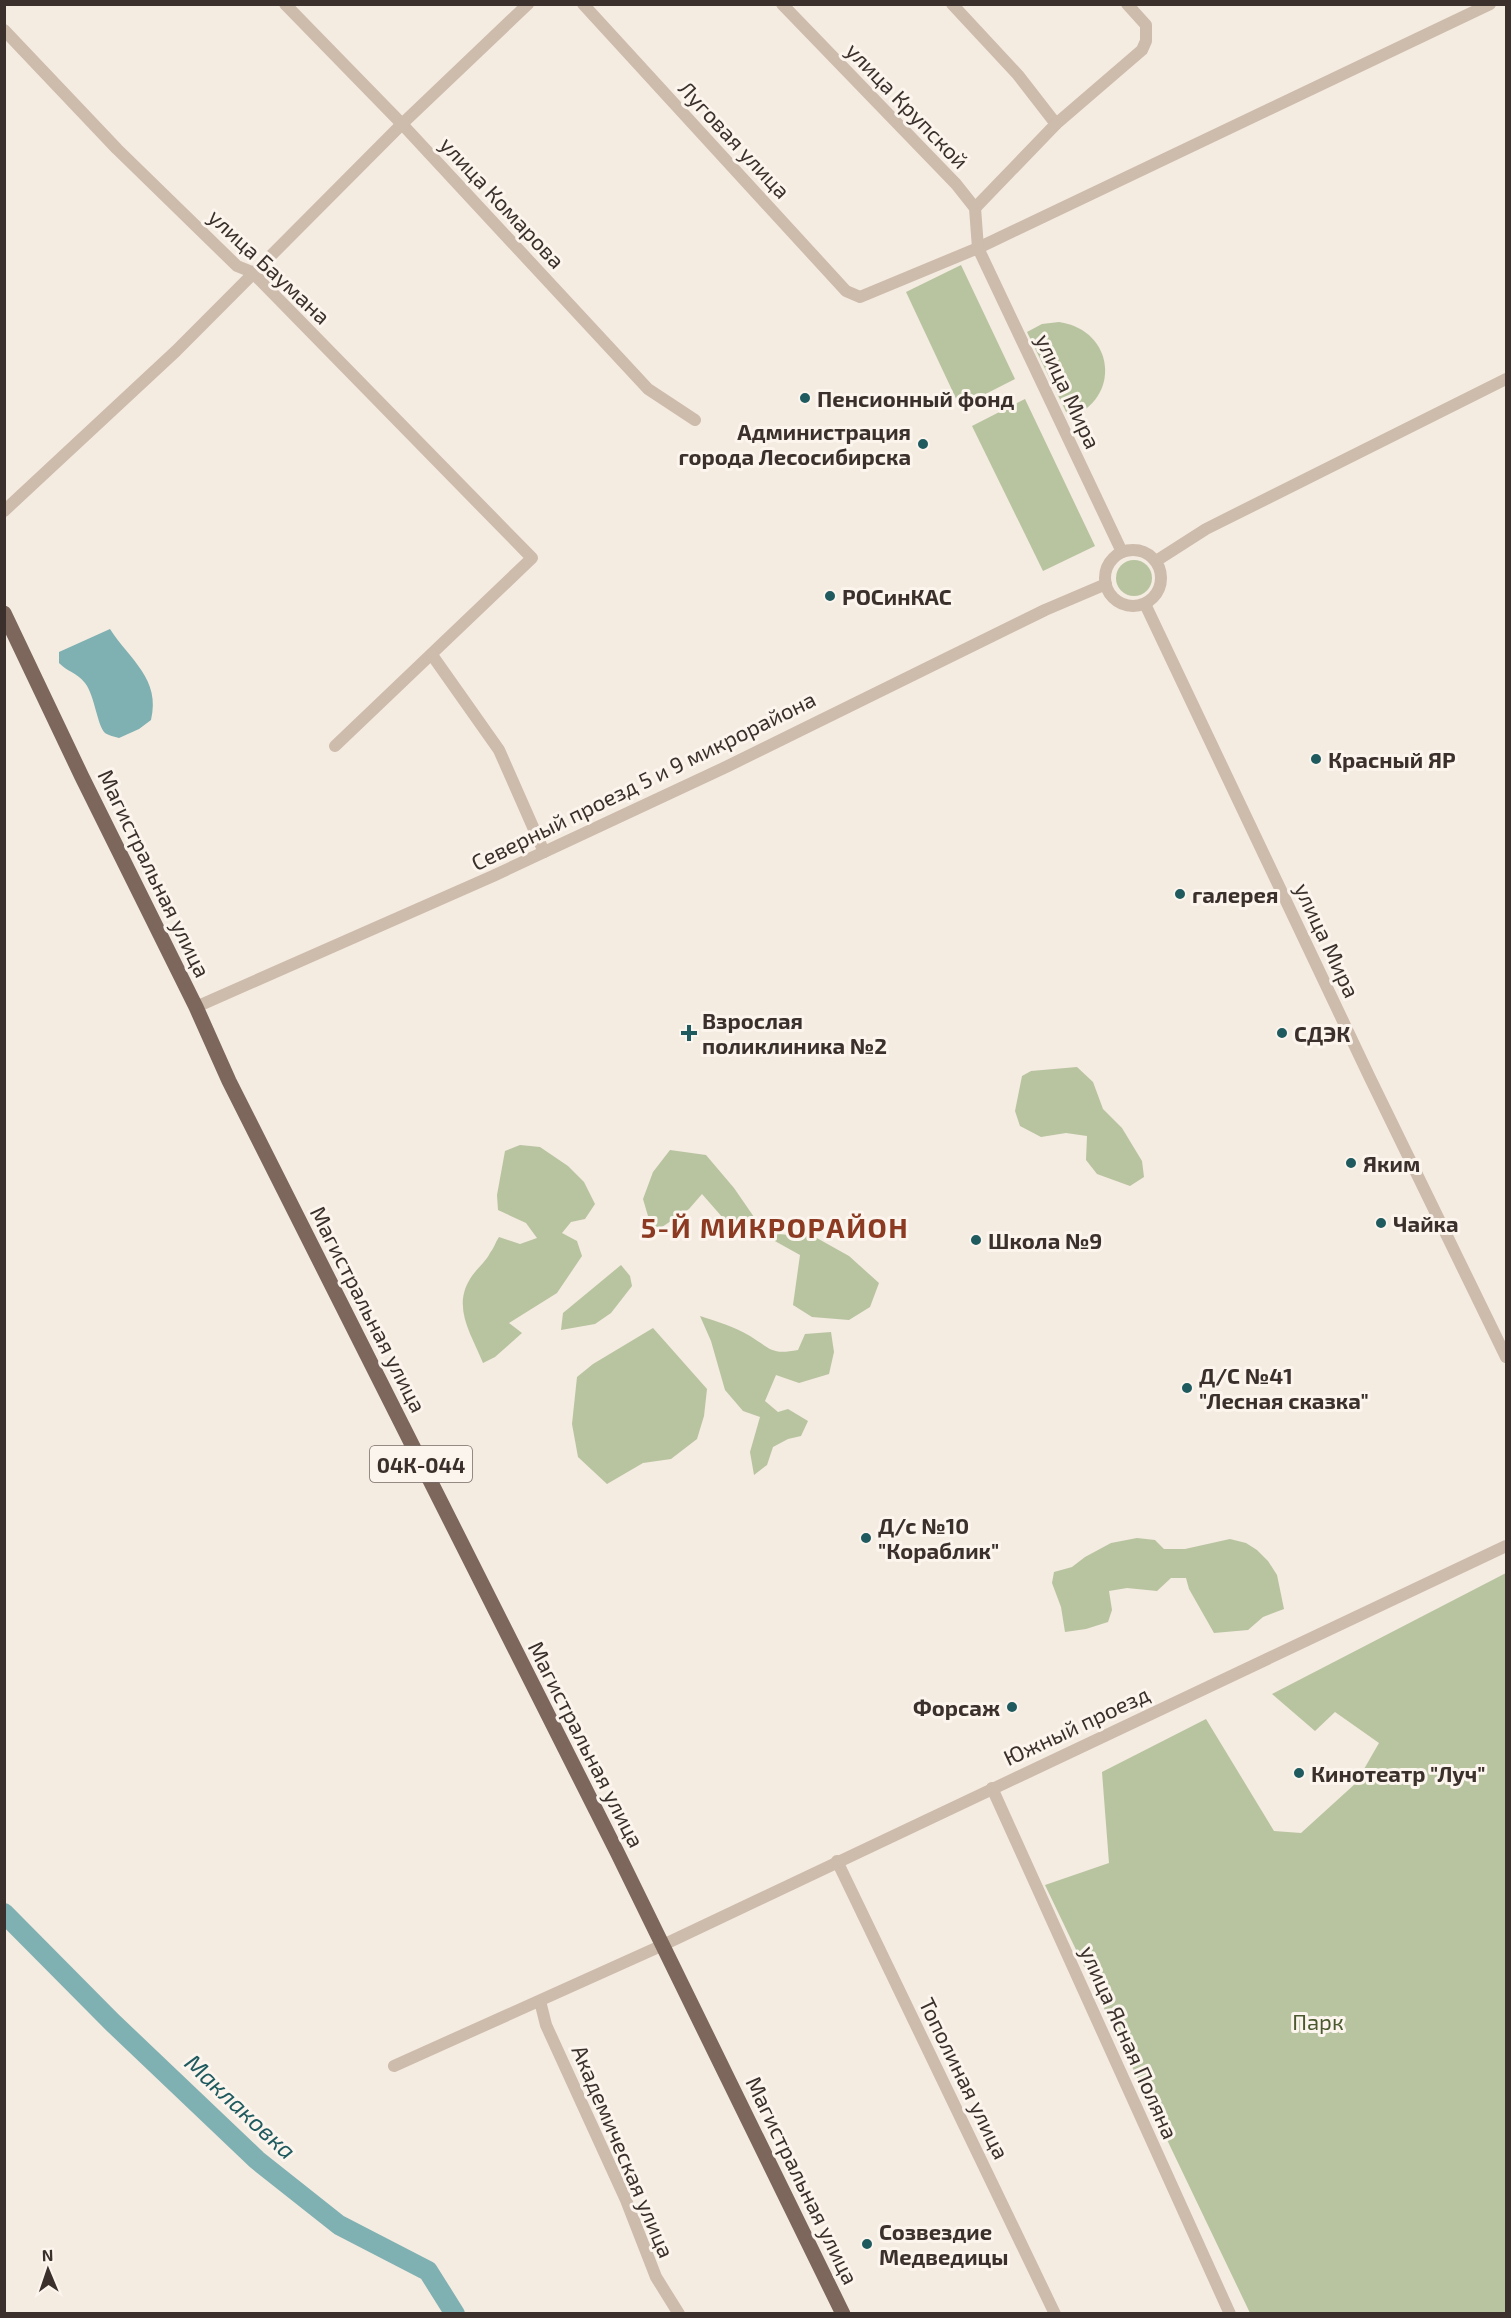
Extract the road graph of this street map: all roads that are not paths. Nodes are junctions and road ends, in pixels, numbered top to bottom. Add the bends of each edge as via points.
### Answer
1 (285, 4) edge
2 (528, 4) edge
3 (782, 4) edge
4 (952, 4) edge
5 (1126, 4) edge
6 (1490, 4) edge
7 (590, 7) edge
8 (4, 30) edge
9 (1056, 123) junction
10 (402, 124) junction
11 (975, 208) junction
12 (978, 248) junction
13 (252, 272) junction
14 (1506, 379) edge
15 (695, 420) dead end
16 (4, 511) edge
17 (1122, 552) junction
18 (1156, 561) junction
19 (1106, 584) junction
20 (1145, 604) junction
21 (4, 613) edge
22 (432, 655) junction
23 (335, 746) dead end
24 (544, 852) junction
25 (196, 1007) junction
26 (1506, 1357) edge
27 (1506, 1546) edge
28 (992, 1788) junction
29 (837, 1861) junction
30 (663, 1944) junction
31 (540, 2001) junction
32 (394, 2066) dead end
33 (679, 2313) edge
34 (843, 2313) edge
35 (1055, 2313) edge
36 (1230, 2313) edge

1 - 10 street, улица Комарова
2 - 10 street
3 - 11 street, улица Крупской
4 - 9 street
5 - 9 street via 1146,25 1142,50
6 - 12 street
7 - 12 street, Луговая улица via 846,291 860,297
8 - 13 street, улица Баумана via 117,150 237,266
9 - 11 street
10 - 13 street
10 - 15 street, улица Комарова via 648,389
11 - 12 street
12 - 17 street, улица Мира
13 - 16 street via 176,351
13 - 22 street, улица Баумана via 532,558
14 - 18 street via 1206,529
17 - 18 street via 1140,551
17 - 19 street via 1108,565
18 - 20 street via 1161,571 1160,588
19 - 20 street via 1111,596 1121,603
19 - 24 street, Северный проезд 5 и 9 микрорайона
20 - 26 street, улица Мира
21 - 25 main road, Магистральная улица / 04К-044
22 - 23 street
22 - 24 street via 499,750
24 - 25 street, Северный проезд 5 и 9 микрорайона
25 - 30 main road, Магистральная улица / 04К-044 via 229,1081
27 - 28 street, Южный проезд
28 - 29 street, Южный проезд
28 - 36 street, улица Ясная Поляна
29 - 30 street, Южный проезд
29 - 35 street, Тополиная улица
30 - 31 street, Южный проезд
30 - 34 main road, Магистральная улица / 04К-044
31 - 32 street, Южный проезд
31 - 33 street, Академическая улица via 546,2025 626,2200 656,2277

